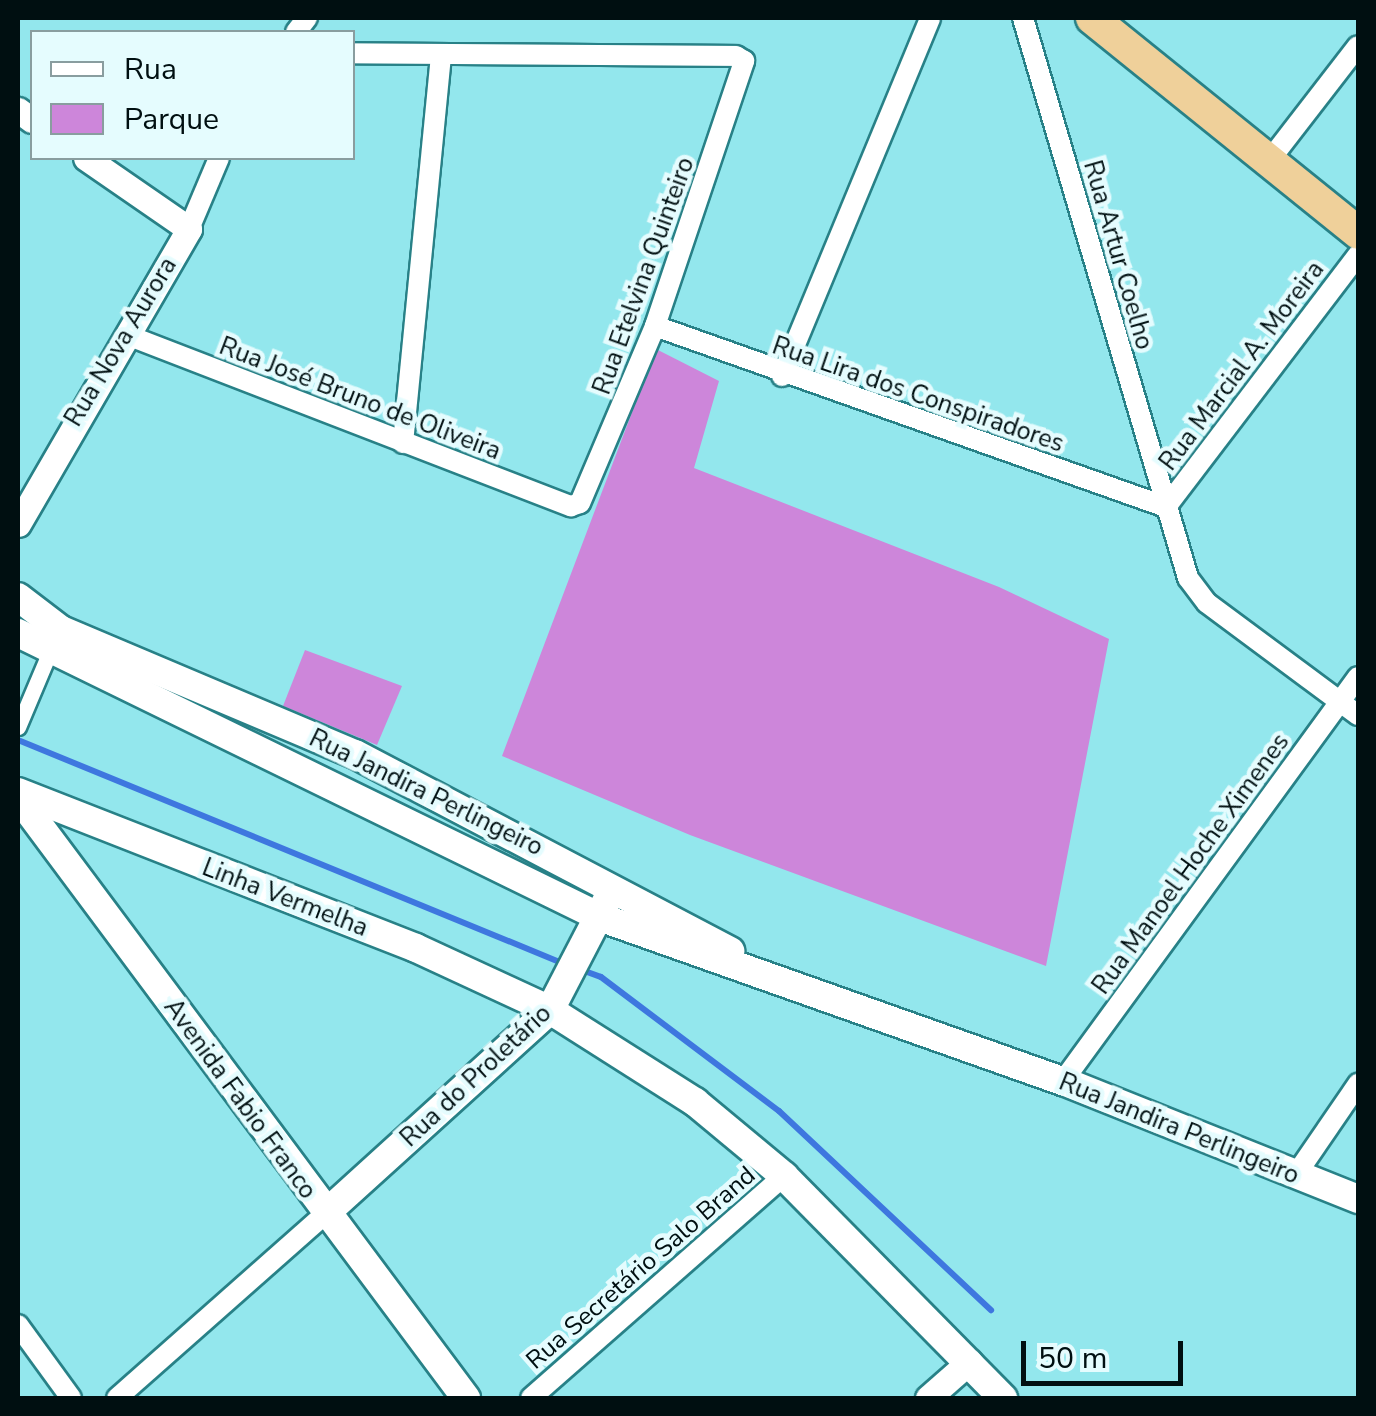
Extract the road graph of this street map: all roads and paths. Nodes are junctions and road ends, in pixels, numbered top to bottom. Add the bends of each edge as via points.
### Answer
1 (930, 18) edge
2 (1023, 18) edge
3 (1092, 18) edge
4 (1358, 46) edge
5 (355, 53) edge
6 (441, 54) junction
7 (89, 160) edge
8 (218, 160) edge
9 (1269, 161) junction
10 (189, 229) junction
11 (1358, 232) edge
12 (1358, 255) edge
13 (655, 326) junction
14 (127, 336) junction
15 (782, 376) junction
16 (403, 443) junction
17 (576, 506) joint
18 (1166, 507) junction
19 (18, 524) edge
20 (18, 597) edge
21 (18, 633) edge
22 (52, 650) junction
23 (1358, 676) edge
24 (1340, 702) junction
25 (1358, 715) edge
26 (18, 728) edge
27 (355, 754) junction
28 (338, 786) junction
29 (18, 795) edge
30 (93, 822) junction
31 (56, 850) junction
32 (604, 883) junction
33 (602, 918) junction
34 (829, 1003) junction
35 (553, 1006) junction
36 (1063, 1081) junction
37 (1358, 1084) edge
38 (784, 1176) junction
39 (1296, 1176) junction
40 (1358, 1199) edge
41 (325, 1214) junction
42 (18, 1325) edge
43 (969, 1362) junction
44 (72, 1398) edge
45 (117, 1398) edge
46 (466, 1398) edge
47 (531, 1398) edge
48 (928, 1398) edge
49 (1002, 1398) edge

1 - 15 street
2 - 18 street, Rua Artur Coelho
3 - 9 highway
4 - 9 street
5 - 6 street
6 - 13 street, Rua Etelvina Quinteiro via 743,59
6 - 16 street
7 - 10 street
8 - 10 street, Rua Nova Aurora
9 - 11 highway
10 - 14 street, Rua Nova Aurora
12 - 18 street, Rua Marcial A. Moreira
13 - 15 street, Rua Lira dos Conspiradores
13 - 17 street, Rua Etelvina Quinteiro via 609,446
14 - 16 street, Rua José Bruno de Oliveira
14 - 19 street, Rua Nova Aurora
15 - 18 street, Rua Lira dos Conspiradores
16 - 17 street, Rua José Bruno de Oliveira
18 - 24 street, Rua Artur Coelho via 1197,593
20 - 27 main road, Rua Jandira Perlingeiro via 76,638
21 - 22 main road, Rua Jandira Perlingeiro
22 - 26 street
22 - 28 main road, Rua Jandira Perlingeiro
23 - 24 street, Rua Manoel Hoche Ximenes
24 - 25 street, Rua Artur Coelho
24 - 36 street, Rua Manoel Hoche Ximenes
27 - 28 main road via 343,764
27 - 32 main road, Rua Jandira Perlingeiro
28 - 33 main road, Rua Jandira Perlingeiro
29 - 30 main road, Linha Vermelha
29 - 31 main road, Avenida Fabio Franco
30 - 31 main road via 70,830
30 - 35 main road, Linha Vermelha
31 - 41 main road, Avenida Fabio Franco
32 - 33 main road
32 - 34 main road, Rua Jandira Perlingeiro
33 - 34 main road, Rua Jandira Perlingeiro
33 - 35 main road, Rua do Proletário
34 - 36 main road, Rua Jandira Perlingeiro
35 - 38 main road, Linha Vermelha via 695,1102
35 - 41 main road, Rua do Proletário
36 - 39 main road, Rua Jandira Perlingeiro
37 - 39 street
38 - 43 main road, Linha Vermelha
38 - 47 street, Rua Secretário Salo Brand
39 - 40 main road, Rua Jandira Perlingeiro
41 - 45 street
41 - 46 main road, Avenida Fabio Franco
42 - 44 street
43 - 48 street
43 - 49 main road, Linha Vermelha

